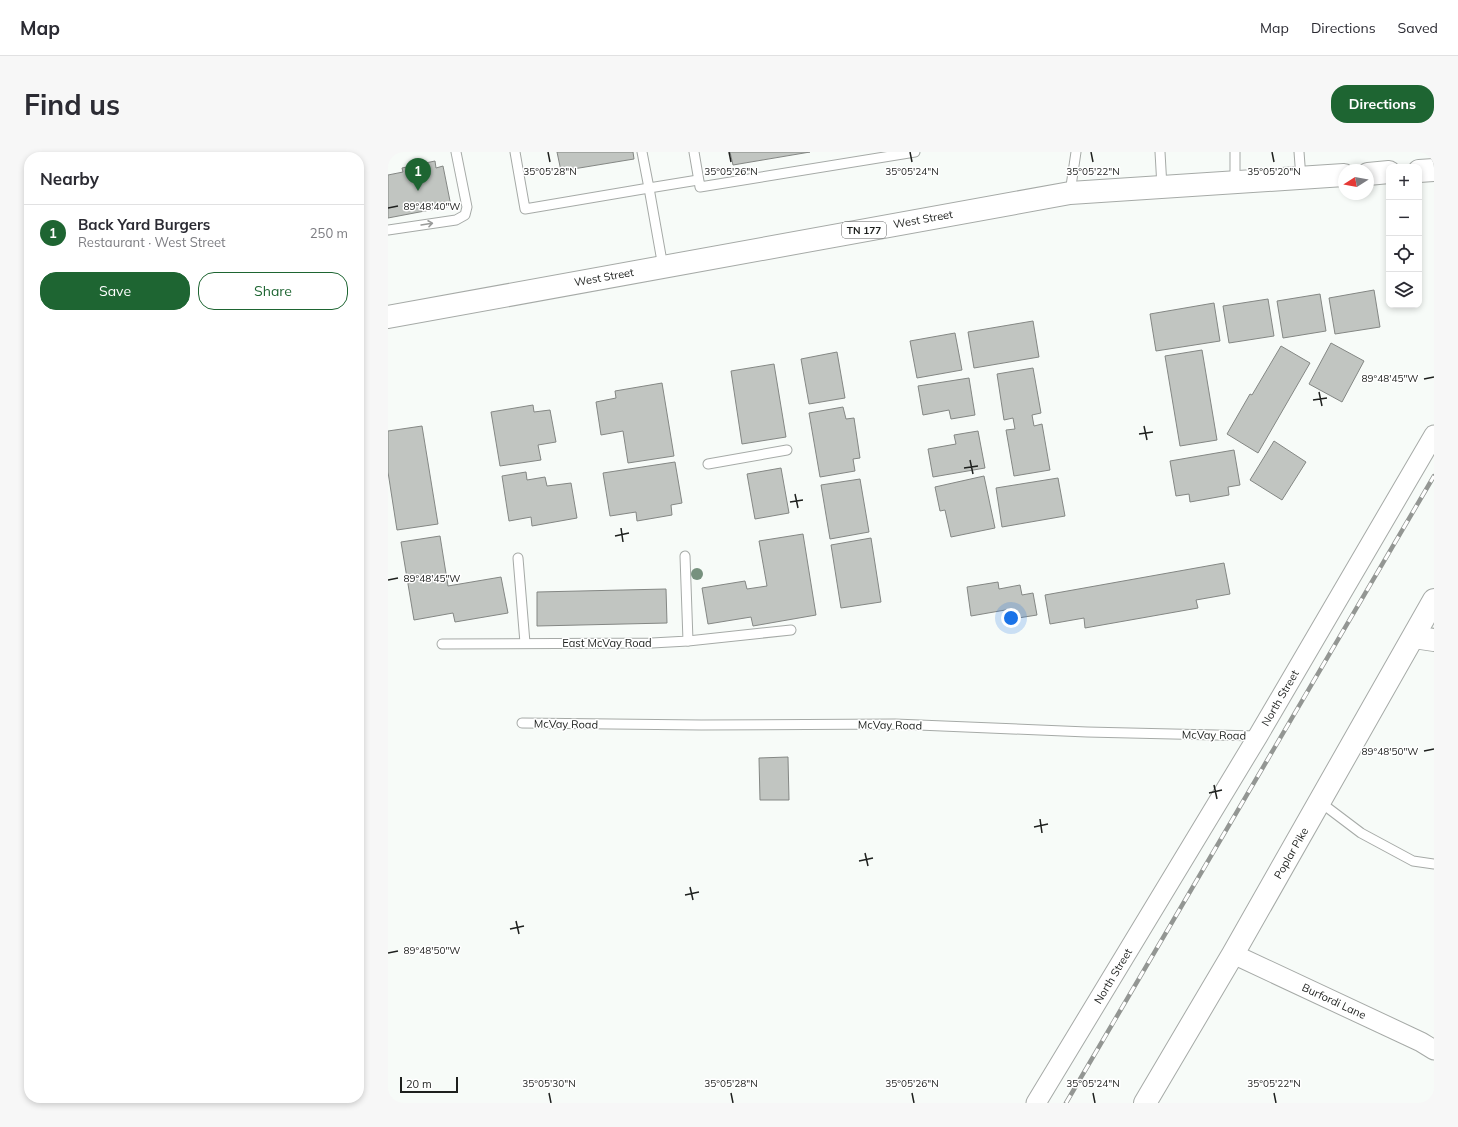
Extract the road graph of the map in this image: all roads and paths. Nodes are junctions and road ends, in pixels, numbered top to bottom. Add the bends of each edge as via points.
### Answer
1 (456, 152) edge
2 (515, 152) edge
3 (642, 152) edge
4 (694, 152) edge
5 (915, 152) edge
6 (1076, 152) edge
7 (1160, 152) edge
8 (1235, 152) edge
9 (1298, 152) edge
10 (1434, 170) edge
11 (1422, 171) edge
12 (1386, 172) edge
13 (1374, 173) edge
14 (1338, 175) edge
15 (1301, 178) junction
16 (698, 180) junction
17 (1235, 182) junction
18 (1162, 187) junction
19 (649, 188) junction
20 (1070, 193) junction
21 (388, 230) edge
22 (663, 267) junction
23 (388, 317) edge
24 (1434, 435) edge
25 (787, 450) dead end
26 (708, 464) dead end
27 (685, 556) dead end
28 (518, 558) dead end
29 (1434, 600) edge
30 (791, 630) dead end
31 (1424, 638) edge
32 (688, 640) junction
33 (524, 643) junction
34 (442, 644) dead end
35 (522, 723) dead end
36 (1258, 736) junction
37 (1320, 802) junction
38 (1434, 864) edge
39 (1234, 954) junction
40 (1434, 1050) edge
41 (1036, 1103) edge
42 (1145, 1103) edge

21 -> 1 lane via 456,220 465,215 467,207
2 - 19 lane via 524,209
3 - 19 lane
4 - 16 lane
5 - 16 lane via 700,187
6 - 20 lane
7 - 18 lane
8 - 17 lane
9 - 15 lane
10 - 11 main road
12 - 13 main road
14 - 15 main road, West Street / TN 177
15 - 17 main road, West Street / TN 177
16 - 19 lane
17 - 18 main road, West Street / TN 177
18 - 20 main road, West Street / TN 177
19 - 22 lane
20 - 22 main road, West Street / TN 177
22 - 23 main road, West Street / TN 177
24 - 36 street, North Street
25 - 26 lane
27 - 32 lane
28 - 33 lane
29 - 31 main road, Poplar Pike
30 - 32 lane, East McVay Road
31 - 37 main road, Poplar Pike
32 - 33 lane, East McVay Road via 652,643
33 - 34 lane, East McVay Road
35 - 36 lane, McVay Road via 895,724
36 - 41 street, North Street
37 - 38 lane via 1361,833 1406,858
37 - 39 main road, Poplar Pike
39 - 40 street, Burfordi Lane via 1422,1042
39 - 42 main road, Poplar Pike

